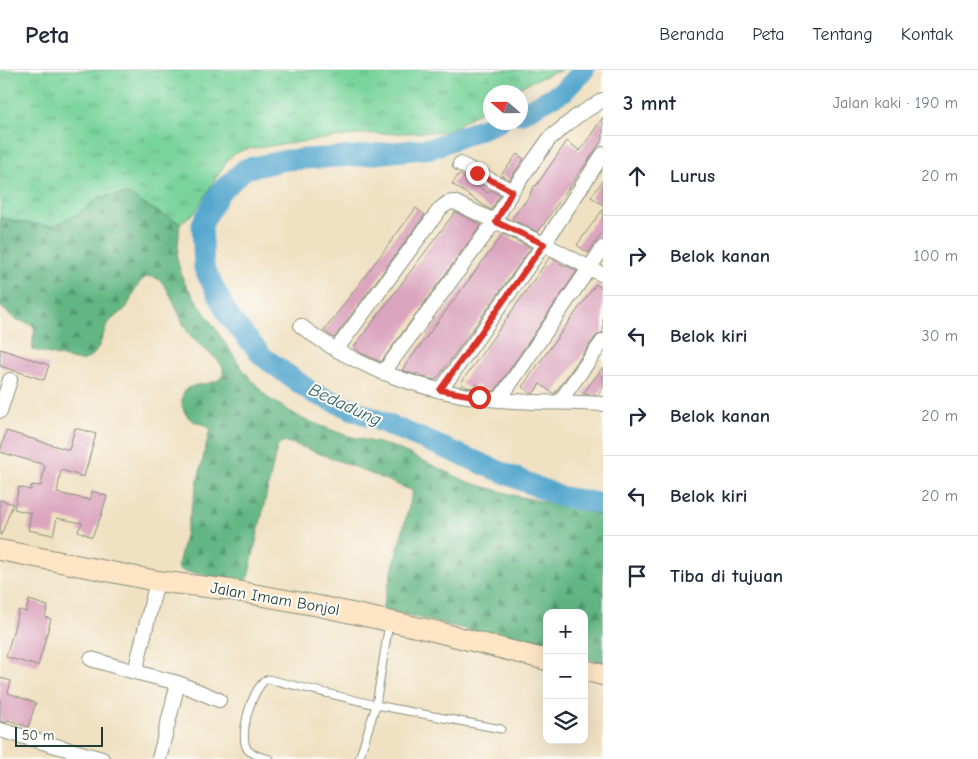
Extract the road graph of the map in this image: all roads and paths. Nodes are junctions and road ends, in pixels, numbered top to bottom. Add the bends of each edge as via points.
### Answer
1 (603, 100) edge
2 (603, 154) edge
3 (460, 164) dead end
4 (512, 191) junction
5 (496, 222) junction
6 (544, 244) junction
7 (603, 248) edge
8 (590, 268) junction
9 (603, 276) edge
10 (301, 326) dead end
11 (603, 341) edge
12 (336, 350) junction
13 (382, 373) junction
14 (10, 380) dead end
15 (440, 390) junction
16 (499, 400) junction
17 (560, 401) junction
18 (603, 404) edge
19 (0, 411) edge
20 (0, 550) edge
21 (157, 581) junction
22 (389, 621) junction
23 (91, 658) dead end
24 (543, 659) edge
25 (588, 671) edge
26 (135, 672) junction
27 (603, 675) edge
28 (178, 683) junction
29 (219, 700) dead end
30 (376, 705) junction
31 (501, 729) dead end
32 (0, 730) edge
33 (102, 759) edge
34 (160, 759) edge
35 (270, 759) edge
36 (360, 759) edge

1 - 4 street via 576,116 550,138
2 - 6 street
3 - 4 street
4 - 5 street
5 - 6 street
5 - 12 street via 454,202 445,204
5 - 13 street
6 - 8 street
6 - 15 street
7 - 8 street
8 - 9 street
8 - 16 street
10 - 12 street
11 - 17 street
12 - 13 street
13 - 15 street
14 - 19 street
15 - 16 street
16 - 17 street
17 - 18 street
20 - 21 street, Jalan Imam Bonjol
21 - 22 street, Jalan Imam Bonjol via 231,590
21 - 26 street
22 - 24 street, Jalan Imam Bonjol
22 - 30 lane
23 - 26 street
25 - 27 street
26 - 28 street
28 - 29 street
28 - 34 street
30 - 31 lane
30 - 35 lane via 264,680 253,697 244,738 254,754
30 - 36 lane
32 - 33 street

